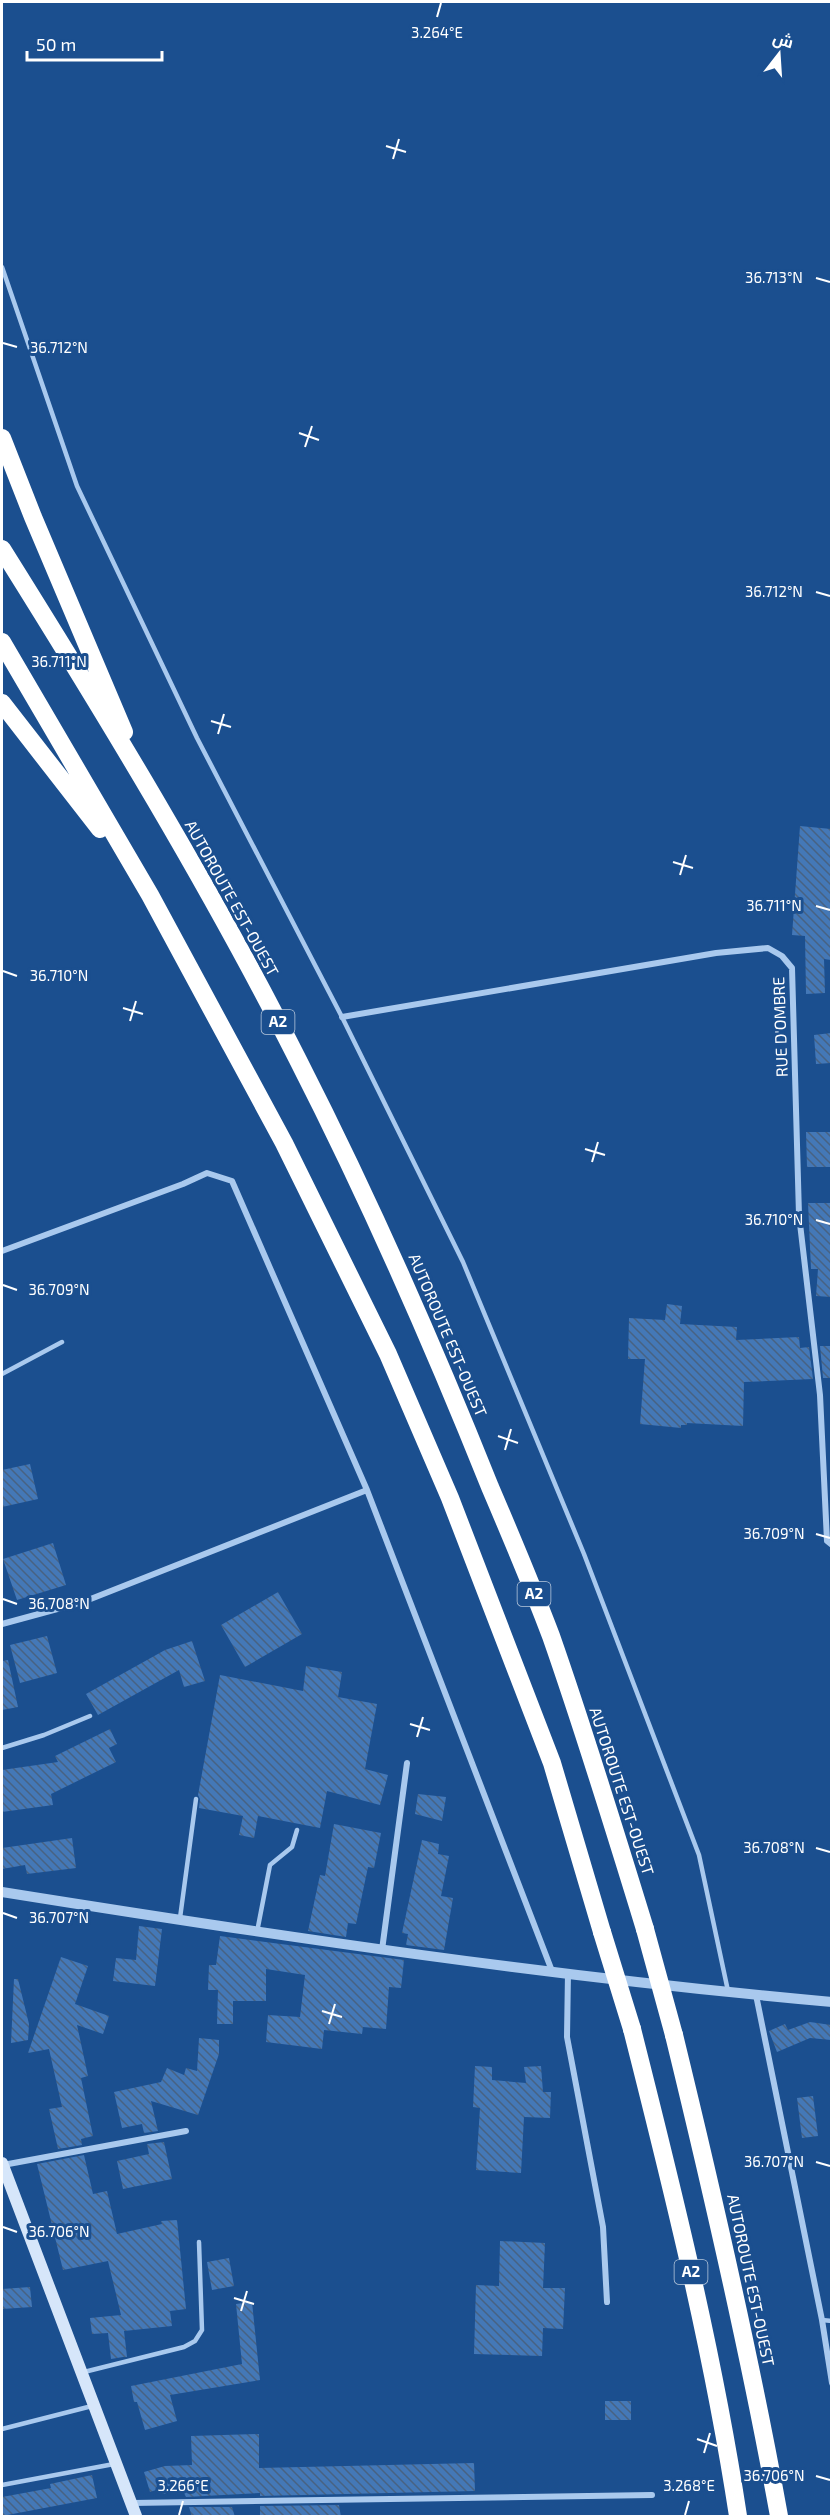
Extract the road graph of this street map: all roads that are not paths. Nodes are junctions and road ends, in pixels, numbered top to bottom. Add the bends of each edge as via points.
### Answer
1 (2, 267) edge
2 (2, 438) edge
3 (2, 549) edge
4 (2, 642) edge
5 (2, 703) edge
6 (145, 784) junction
7 (150, 895) junction
8 (342, 1017) junction
9 (2, 1251) edge
10 (62, 1342) dead end
11 (2, 1374) edge
12 (367, 1490) junction
13 (831, 1545) edge
14 (2, 1624) edge
15 (90, 1716) dead end
16 (2, 1748) edge
17 (407, 1763) dead end
18 (196, 1799) dead end
19 (297, 1830) dead end
20 (2, 1892) edge
21 (180, 1920) junction
22 (257, 1932) junction
23 (382, 1950) junction
24 (552, 1971) junction
25 (568, 1973) junction
26 (728, 1992) junction
27 (756, 1995) junction
28 (831, 2002) edge
29 (186, 2131) dead end
30 (2, 2164) edge
31 (199, 2242) dead end
32 (608, 2302) dead end
33 (822, 2320) junction
34 (831, 2321) edge
35 (81, 2373) junction
36 (831, 2383) edge
37 (94, 2406) junction
38 (2, 2428) edge
39 (116, 2463) junction
40 (2, 2485) edge
41 (651, 2495) dead end
42 (131, 2503) junction
43 (136, 2517) edge
44 (738, 2517) edge
45 (779, 2517) edge

1 - 8 lane via 77,486 196,738
2 - 6 highway
3 - 6 highway, AUTOROUTE EST-OUEST / A2
4 - 7 highway, A2
5 - 7 highway
6 - 45 highway, AUTOROUTE EST-OUEST / A2, bridge via 248,965 358,1183 424,1327 550,1634 596,1769 674,2036 707,2169
7 - 44 highway, A2, bridge via 284,1143 387,1353 450,1498 548,1752 632,2029 675,2198 708,2342
8 - 13 street, RUE D'OMBRE via 716,953 768,948 782,956 792,968 799,1215 820,1395 827,1541
8 - 26 lane via 463,1262 584,1554 699,1855
9 - 12 street via 207,1173 232,1181
10 - 11 lane
12 - 14 street via 84,1602
12 - 24 street
15 - 16 lane
17 - 23 street
18 - 21 lane
19 - 22 lane via 292,1847 270,1865
20 - 21 street
21 - 22 street
22 - 23 street
23 - 24 street
24 - 25 street
25 - 26 street
25 - 32 street via 567,2037 603,2227
26 - 27 street
27 - 28 street
27 - 33 street
29 - 30 street
30 - 35 main road
31 - 35 lane via 202,2330 195,2341
33 - 34 lane
33 - 36 street
35 - 37 main road
37 - 38 lane
37 - 39 main road
39 - 40 lane
39 - 42 main road
41 - 42 street
42 - 43 main road

